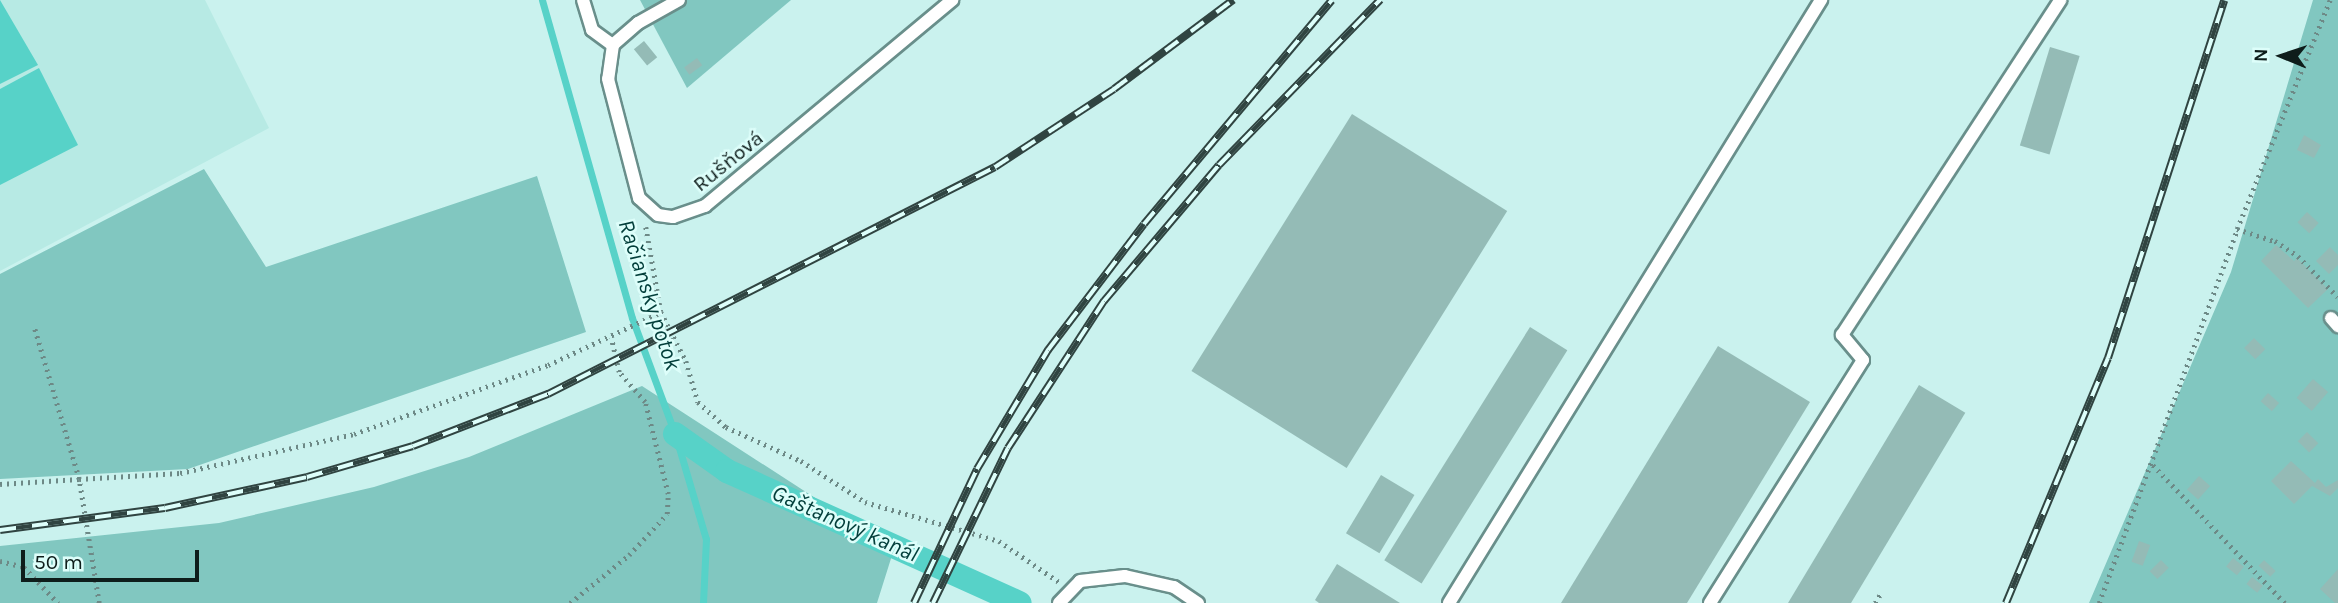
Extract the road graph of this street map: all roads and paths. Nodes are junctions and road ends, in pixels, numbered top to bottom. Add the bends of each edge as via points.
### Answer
1 (583, 0) edge
2 (679, 0) edge
3 (952, 0) edge
4 (1821, 0) edge
5 (2060, 0) edge
6 (2330, 0) edge
7 (613, 45) junction
8 (645, 207) junction
9 (2237, 229) junction
10 (2338, 297) edge
11 (661, 312) junction
12 (34, 327) dead end
13 (611, 338) junction
14 (2153, 465) junction
15 (79, 479) junction
16 (0, 484) edge
17 (0, 561) edge
18 (1070, 591) junction
19 (1881, 593) dead end
20 (58, 603) edge
21 (99, 603) edge
22 (570, 603) edge
23 (1059, 603) edge
24 (1199, 603) edge
25 (1449, 603) edge
26 (1710, 603) edge
27 (1875, 603) edge
28 (2099, 603) edge
29 (2285, 603) edge

1 - 7 lane via 592,30
2 - 7 lane via 638,23
3 - 8 lane, Rušňová via 705,206 673,217
4 - 25 lane
5 - 26 lane via 1842,335 1863,360
6 - 9 path
7 - 8 lane via 608,79 612,108
8 - 11 path via 642,218 652,245
9 - 10 path via 2275,241 2298,256
9 - 14 path
11 - 13 path
11 - 18 path via 686,361 698,402 726,427 801,461 865,502 999,541
12 - 15 path
13 - 15 path via 354,433 180,473
13 - 22 path via 619,372 645,402 668,494 667,514 651,534
14 - 28 path
14 - 29 path
15 - 16 path
15 - 21 path
17 - 20 path via 24,567
18 - 23 lane
18 - 24 lane via 1080,582 1125,576 1174,587
19 - 27 path

